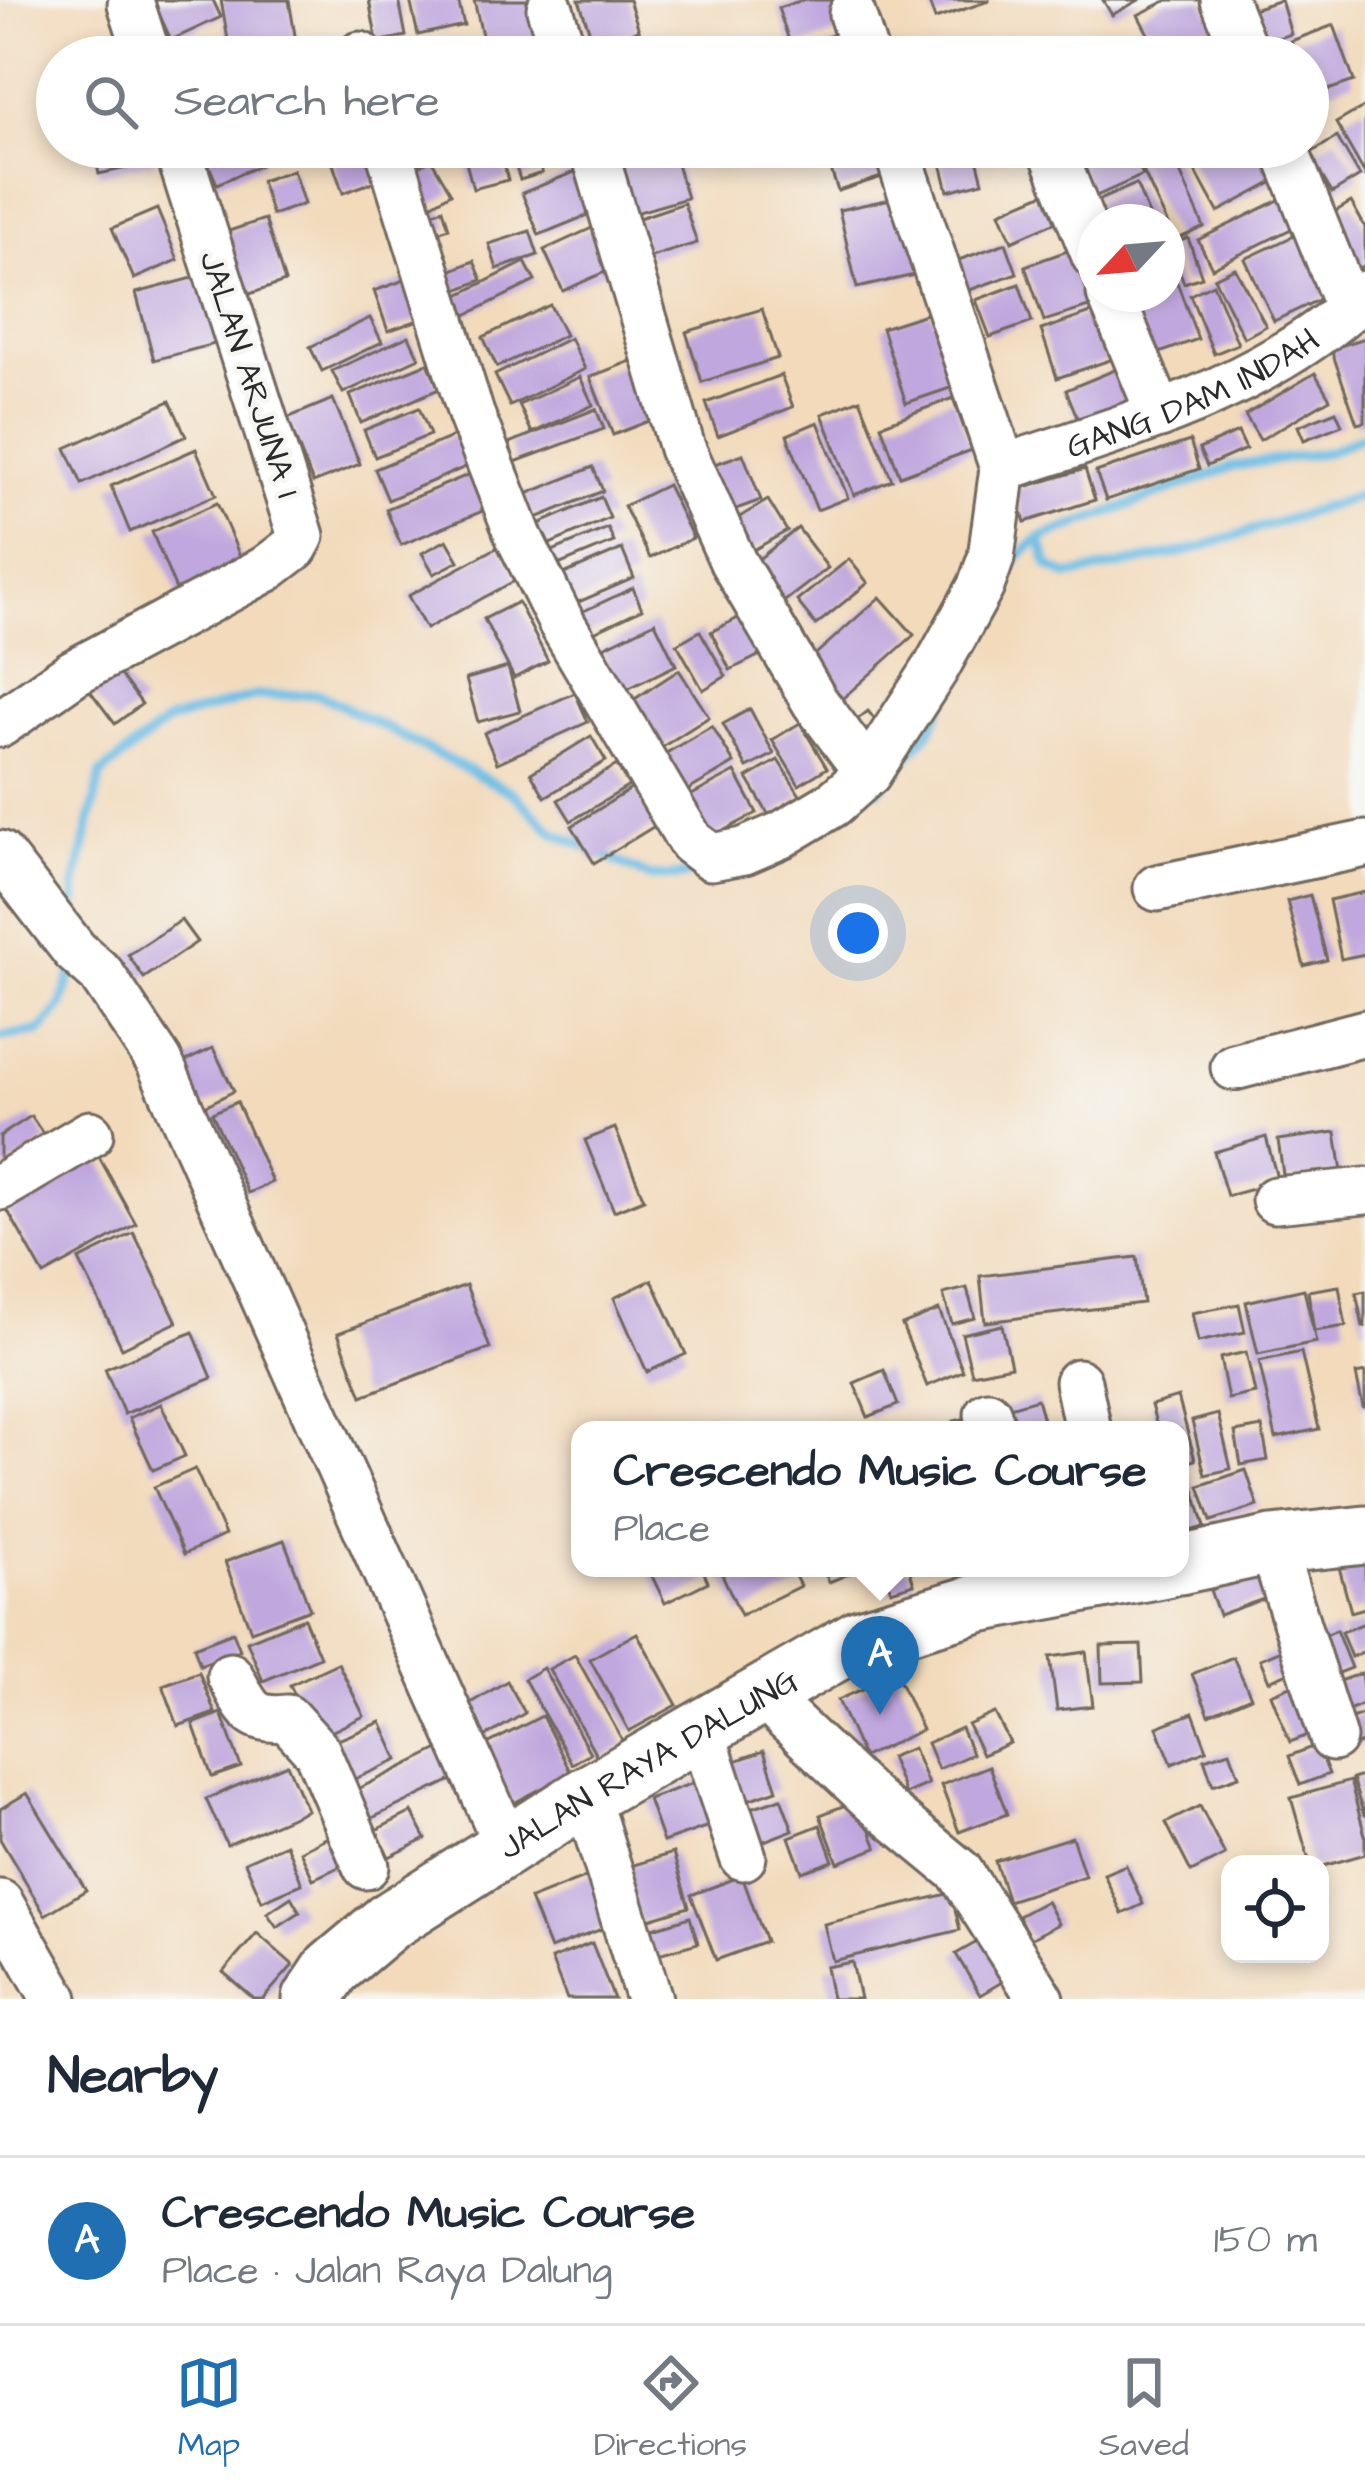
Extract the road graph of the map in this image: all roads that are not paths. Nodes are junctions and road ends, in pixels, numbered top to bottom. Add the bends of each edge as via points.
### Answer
1 (1224, 0) edge
2 (131, 4) dead end
3 (550, 9) dead end
4 (852, 14) dead end
5 (141, 36) edge
6 (558, 36) edge
7 (859, 36) edge
8 (1239, 36) edge
9 (185, 168) edge
10 (395, 168) edge
11 (599, 168) edge
12 (903, 168) edge
13 (1059, 168) edge
14 (1294, 168) edge
15 (1077, 211) edge
16 (1357, 301) edge
17 (1118, 312) edge
18 (1160, 415) junction
19 (1003, 468) junction
20 (0, 724) edge
21 (868, 772) junction
22 (1365, 844) edge
23 (0, 854) edge
24 (1157, 887) dead end
25 (1365, 1033) edge
26 (1234, 1067) dead end
27 (90, 1135) dead end
28 (0, 1186) edge
29 (1365, 1191) edge
30 (1276, 1201) dead end
31 (1078, 1382) dead end
32 (1086, 1421) edge
33 (1365, 1535) edge
34 (1272, 1545) junction
35 (1189, 1563) edge
36 (1069, 1577) edge
37 (1036, 1580) edge
38 (230, 1676) dead end
39 (770, 1691) junction
40 (700, 1728) junction
41 (1333, 1738) dead end
42 (586, 1796) junction
43 (507, 1845) junction
44 (743, 1857) dead end
45 (375, 1889) junction
46 (0, 1904) edge
47 (55, 1999) edge
48 (312, 1999) edge
49 (649, 1999) edge
50 (1041, 1999) edge

1 - 8 street
2 - 5 street
3 - 6 street
4 - 7 street
9 - 20 street, JALAN ARJUNA I via 302,536 266,569 73,673
10 - 21 street via 520,537 691,842 711,857 744,851 816,816
11 - 21 street via 690,468 733,562 815,702
12 - 19 street
13 - 15 street
14 - 16 street
16 - 18 street, GANG DAM INDAH via 1257,369
17 - 18 street
18 - 19 street, GANG DAM INDAH
19 - 21 street via 981,586
22 - 24 street
23 - 43 street via 100,974 158,1061
25 - 26 street
27 - 28 street
29 - 30 street
31 - 32 street
33 - 34 main road
34 - 35 main road
34 - 41 street
36 - 37 main road, JALAN RAYA DALUNG
37 - 39 main road, JALAN RAYA DALUNG via 860,1638
38 - 45 street via 254,1715 286,1718 317,1751
39 - 40 main road, JALAN RAYA DALUNG
39 - 50 street via 781,1713 960,1872
40 - 42 main road, JALAN RAYA DALUNG
40 - 44 street
42 - 43 main road, JALAN RAYA DALUNG
42 - 49 street
43 - 45 main road, JALAN RAYA DALUNG
45 - 48 main road, JALAN RAYA DALUNG
46 - 47 street

